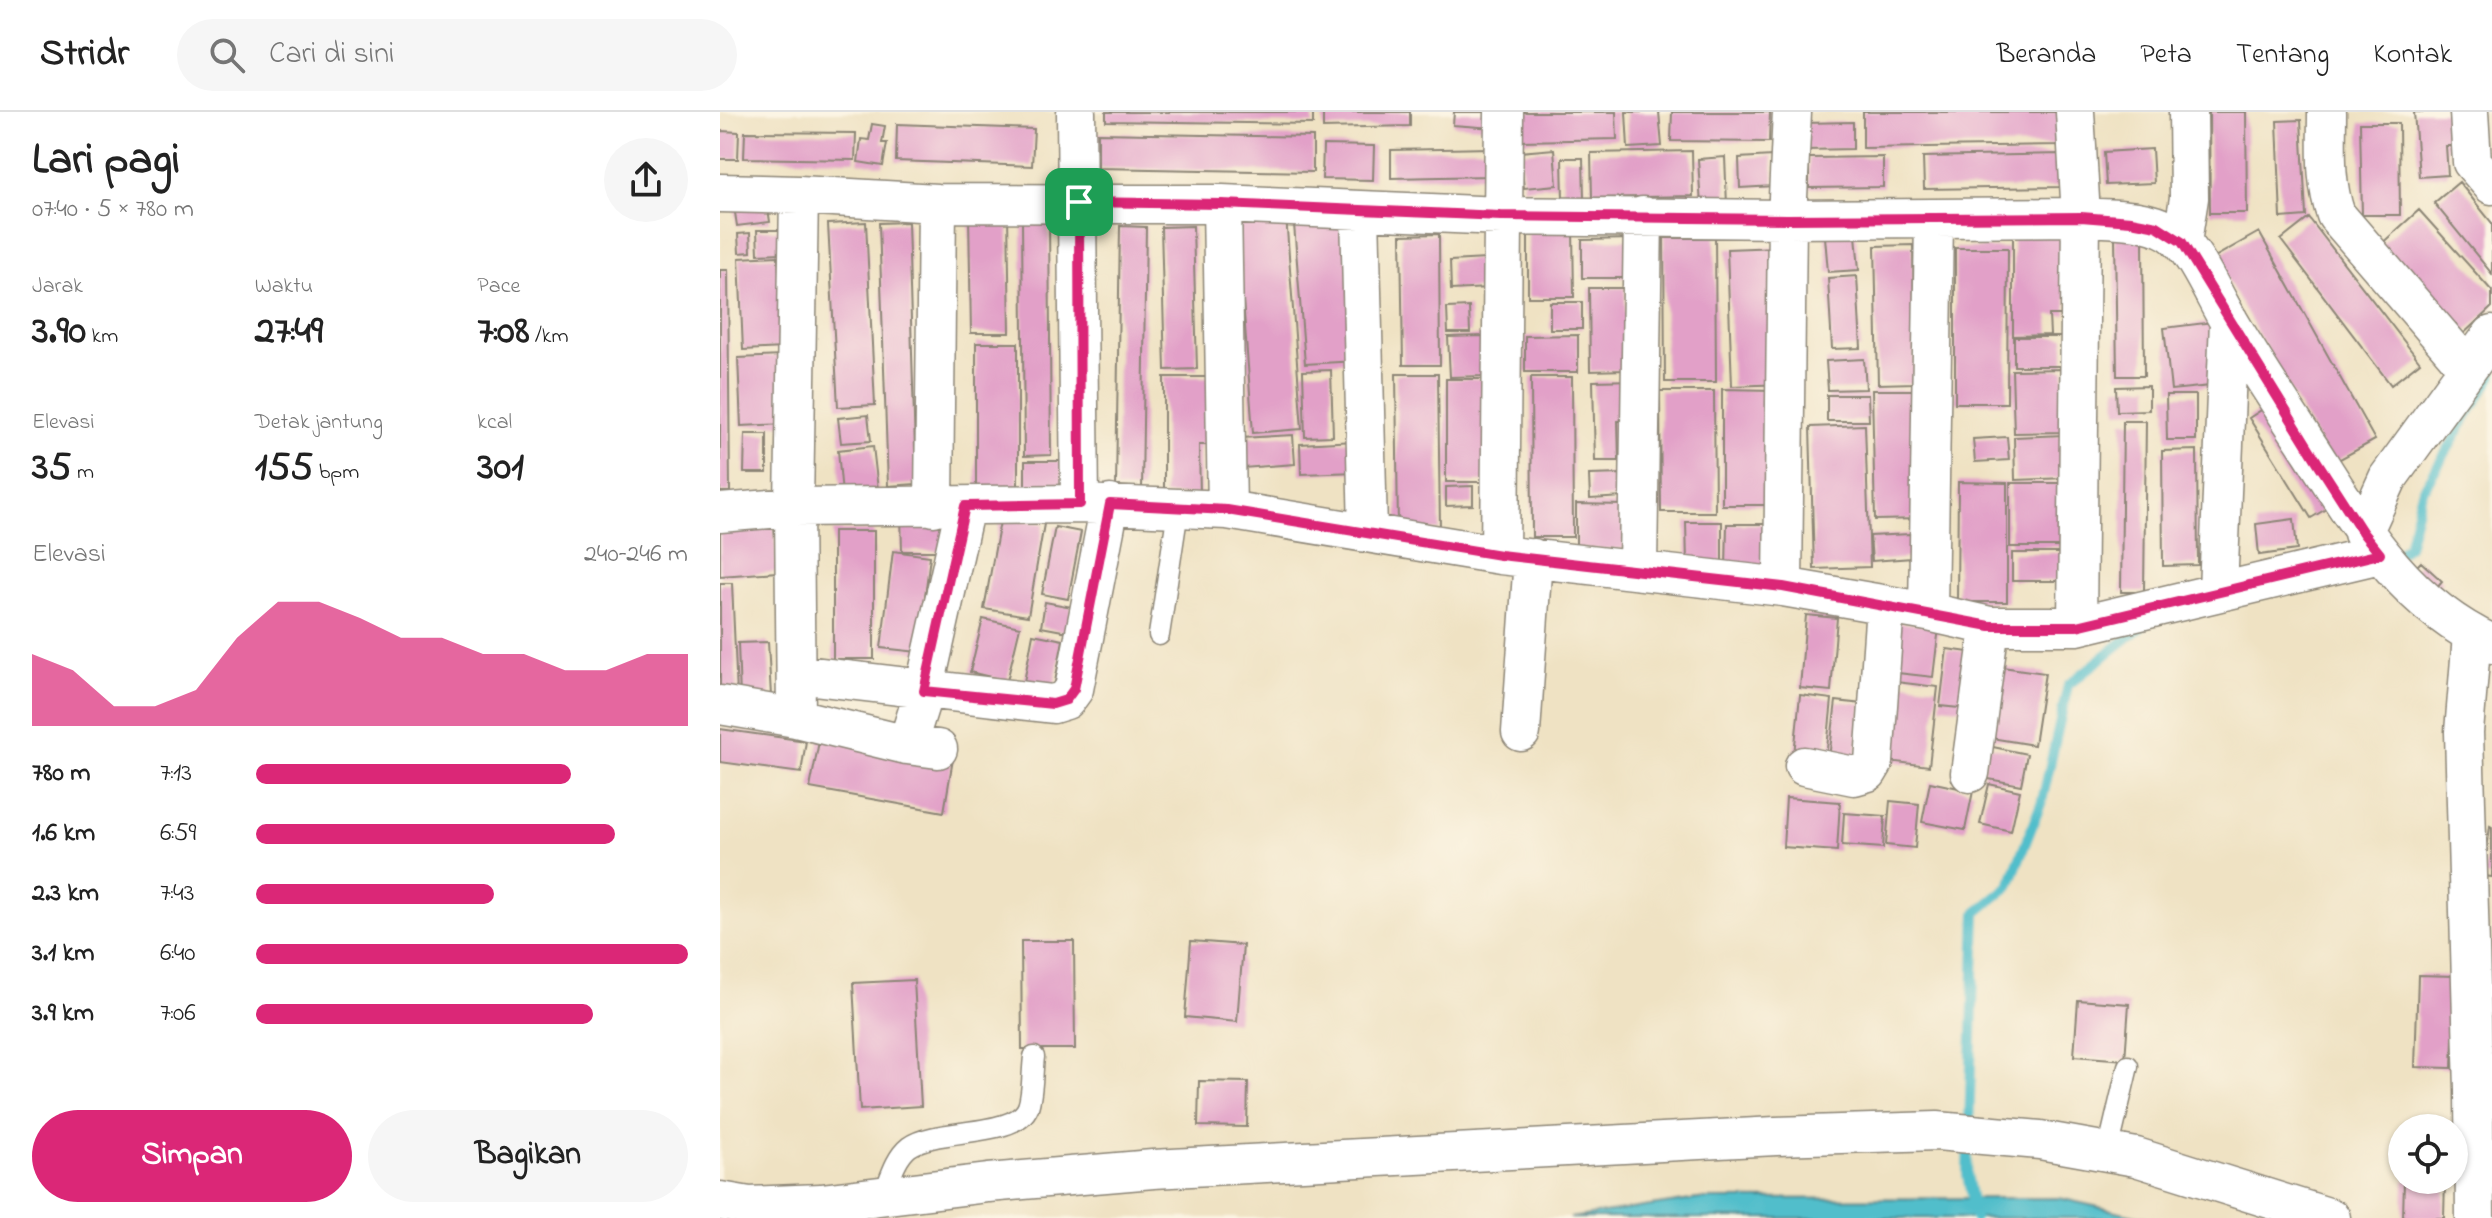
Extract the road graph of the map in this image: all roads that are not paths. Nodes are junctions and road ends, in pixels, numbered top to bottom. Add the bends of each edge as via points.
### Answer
1 (1076, 112) edge
2 (1504, 112) edge
3 (1792, 112) edge
4 (2075, 112) edge
5 (2188, 112) edge
6 (2327, 112) edge
7 (2469, 112) edge
8 (2492, 185) edge
9 (720, 193) edge
10 (799, 195) junction
11 (1079, 202) junction
12 (937, 203) junction
13 (1222, 204) junction
14 (1360, 212) junction
15 (1501, 216) junction
16 (1643, 216) junction
17 (2081, 217) junction
18 (1787, 219) junction
19 (1934, 219) junction
20 (2182, 242) junction
21 (2229, 321) junction
22 (2492, 335) edge
23 (2468, 368) junction
24 (1095, 504) junction
25 (794, 507) junction
26 (949, 507) junction
27 (1178, 510) junction
28 (1227, 510) junction
29 (720, 513) edge
30 (1368, 531) junction
31 (2372, 543) junction
32 (1516, 556) junction
33 (1638, 569) junction
34 (1783, 587) junction
35 (2218, 591) junction
36 (1885, 606) junction
37 (1928, 612) junction
38 (1990, 626) junction
39 (2077, 626) junction
40 (1159, 635) dead end
41 (2482, 640) edge
42 (796, 674) junction
43 (924, 691) junction
44 (720, 705) edge
45 (796, 718) junction
46 (1521, 732) dead end
47 (1804, 766) dead end
48 (1970, 773) dead end
49 (1034, 1057) dead end
50 (2128, 1066) dead end
51 (2483, 1132) edge
52 (2108, 1151) junction
53 (883, 1196) junction
54 (720, 1201) edge
55 (2331, 1218) edge
56 (2475, 1218) edge

1 - 11 street
2 - 15 street
3 - 18 street
4 - 17 street
5 - 20 street via 2189,198
6 - 23 street via 2329,196 2336,215
7 - 8 street via 2472,162
9 - 10 street
10 - 12 street
10 - 25 street
11 - 12 street
11 - 13 street
11 - 24 street
12 - 26 street
13 - 14 street
13 - 28 street
14 - 15 street
14 - 30 street
15 - 16 street
15 - 32 street
16 - 18 street
16 - 33 street
17 - 19 street
17 - 20 street via 2157,226
17 - 39 street
18 - 19 street
18 - 34 street
19 - 37 street
20 - 21 street
21 - 31 street
21 - 35 street
22 - 23 street
23 - 31 street via 2388,478
24 - 26 street
24 - 27 street
24 - 43 street via 1074,689 1066,700 1053,704
25 - 26 street
25 - 29 street
25 - 42 street
26 - 43 street
27 - 28 street
27 - 40 lane
28 - 30 street
30 - 32 street
31 - 35 street
31 - 41 street via 2412,590
32 - 33 street
32 - 46 street
33 - 34 street
34 - 36 street
35 - 39 street
36 - 37 street
36 - 47 street via 1874,762 1868,772 1854,776
37 - 38 street
38 - 39 street
38 - 48 street
41 - 51 street via 2464,732
42 - 43 street
42 - 45 street
43 - 45 street via 922,747
44 - 45 street
49 - 53 lane via 1028,1107 1020,1118 928,1137 909,1147 899,1157
50 - 52 lane
51 - 56 street
52 - 53 street via 1937,1131 1776,1136 1153,1169
52 - 55 street
53 - 54 street via 749,1206

